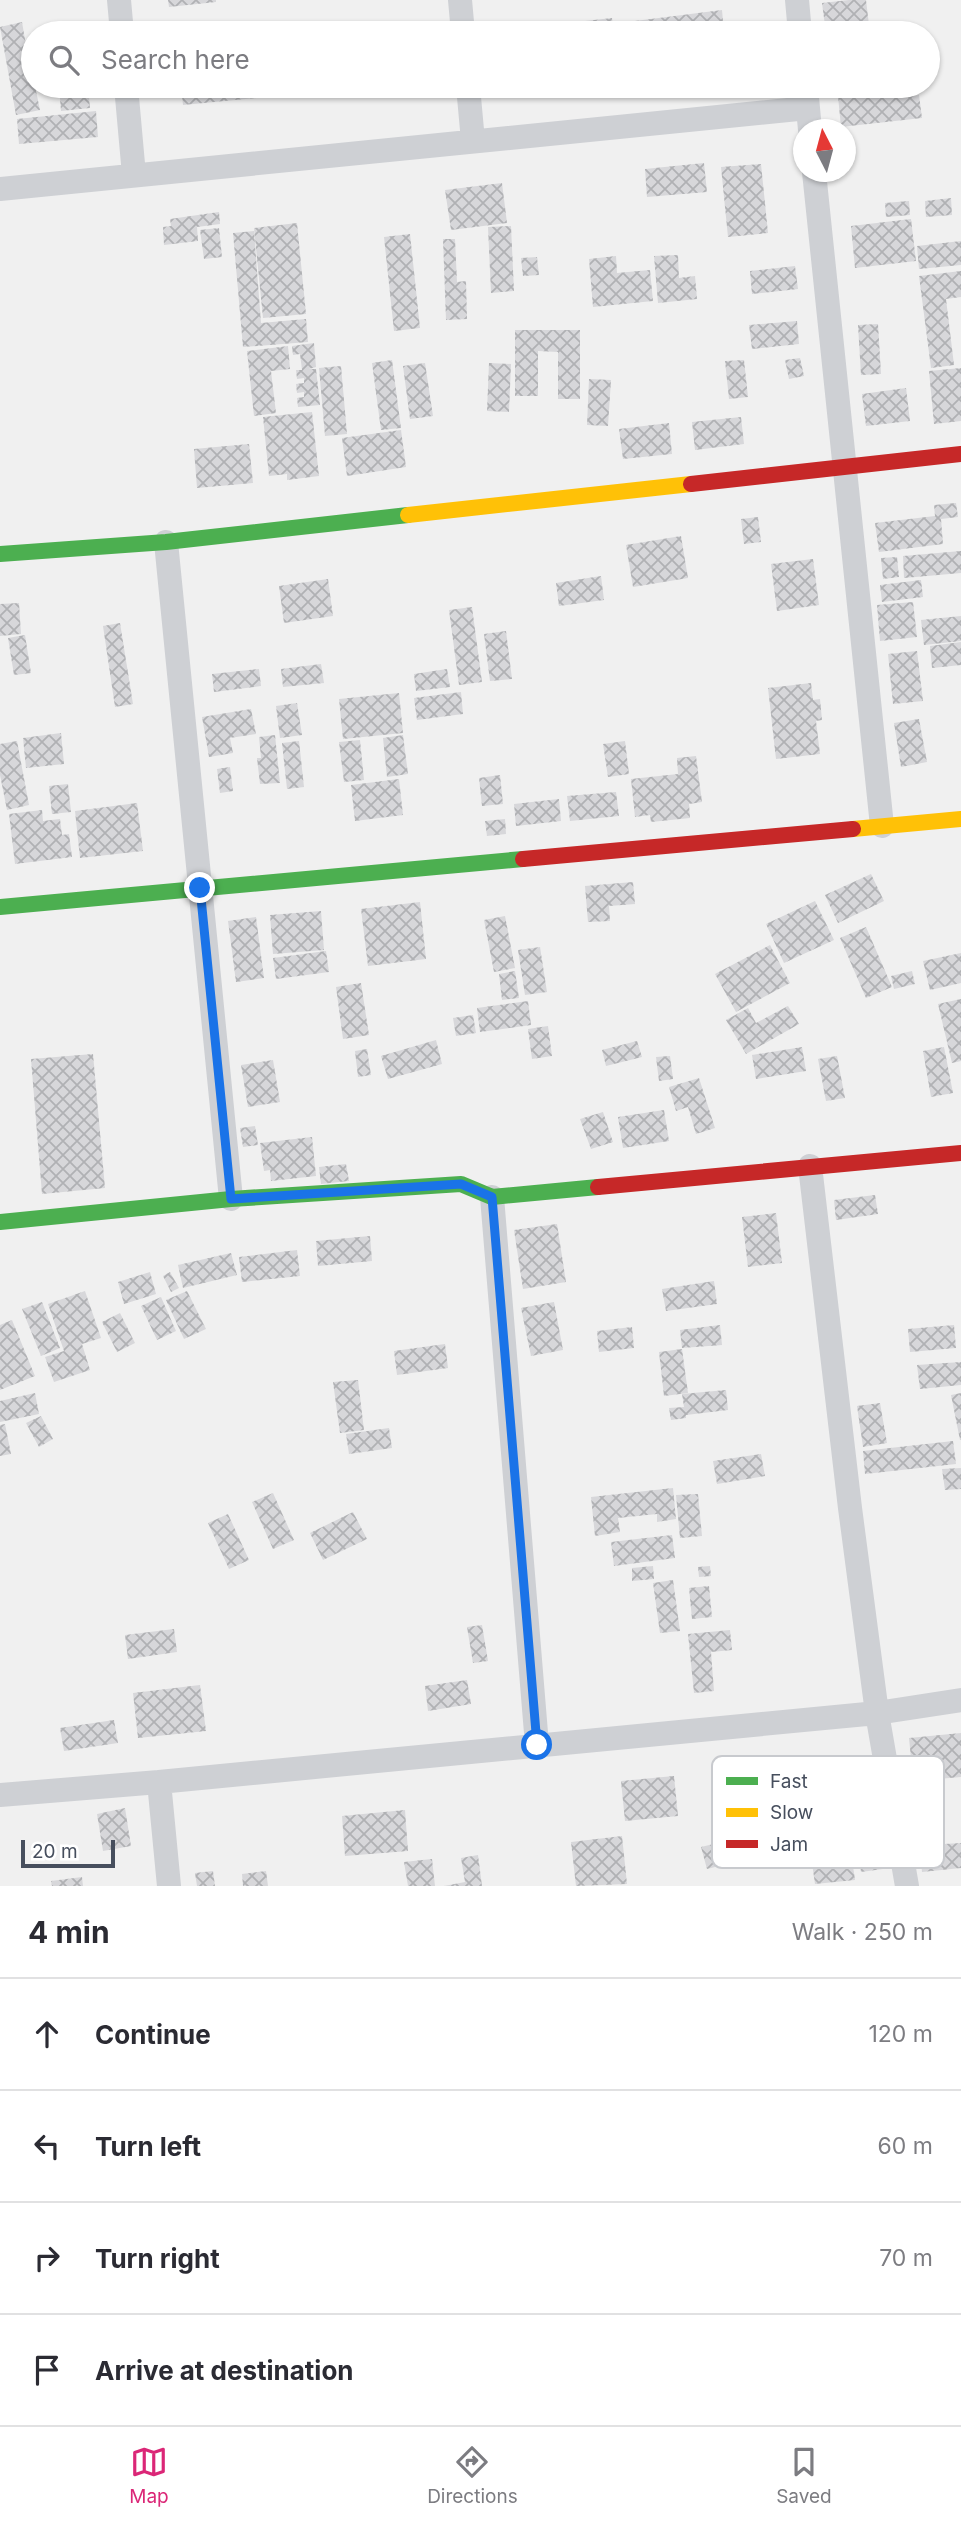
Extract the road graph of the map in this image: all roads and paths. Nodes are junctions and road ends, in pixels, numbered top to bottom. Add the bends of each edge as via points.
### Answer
1 (119, 0) edge
2 (460, 0) edge
3 (797, 0) edge
4 (121, 21) edge
5 (462, 21) edge
6 (799, 21) edge
7 (127, 98) edge
8 (469, 98) edge
9 (808, 108) edge
10 (473, 141) junction
11 (134, 175) junction
12 (815, 182) edge
13 (0, 189) edge
14 (961, 454) edge
15 (845, 468) junction
16 (166, 542) junction
17 (0, 554) edge
18 (961, 819) edge
19 (882, 826) junction
20 (200, 888) junction
21 (0, 907) edge
22 (961, 1153) edge
23 (810, 1167) junction
24 (492, 1197) junction
25 (231, 1199) junction
26 (0, 1222) edge
27 (961, 1700) edge
28 (877, 1713) junction
29 (537, 1745) junction
30 (884, 1756) edge
31 (159, 1782) junction
32 (0, 1795) edge
33 (904, 1868) edge
34 (169, 1886) edge
35 (907, 1886) edge

1 - 4 street
2 - 5 street
3 - 6 street
7 - 11 street
8 - 10 street
9 - 10 street
10 - 11 street
11 - 13 street
12 - 15 street
14 - 15 street
15 - 16 street
15 - 19 street
16 - 17 street
16 - 20 street
18 - 19 street
19 - 20 street
20 - 21 street
20 - 25 street
22 - 23 street
23 - 24 street
23 - 28 street
24 - 25 street via 461,1184
24 - 29 street
25 - 26 street
27 - 28 street
28 - 29 street
28 - 30 street
29 - 31 street
31 - 32 street
31 - 34 street
33 - 35 street

